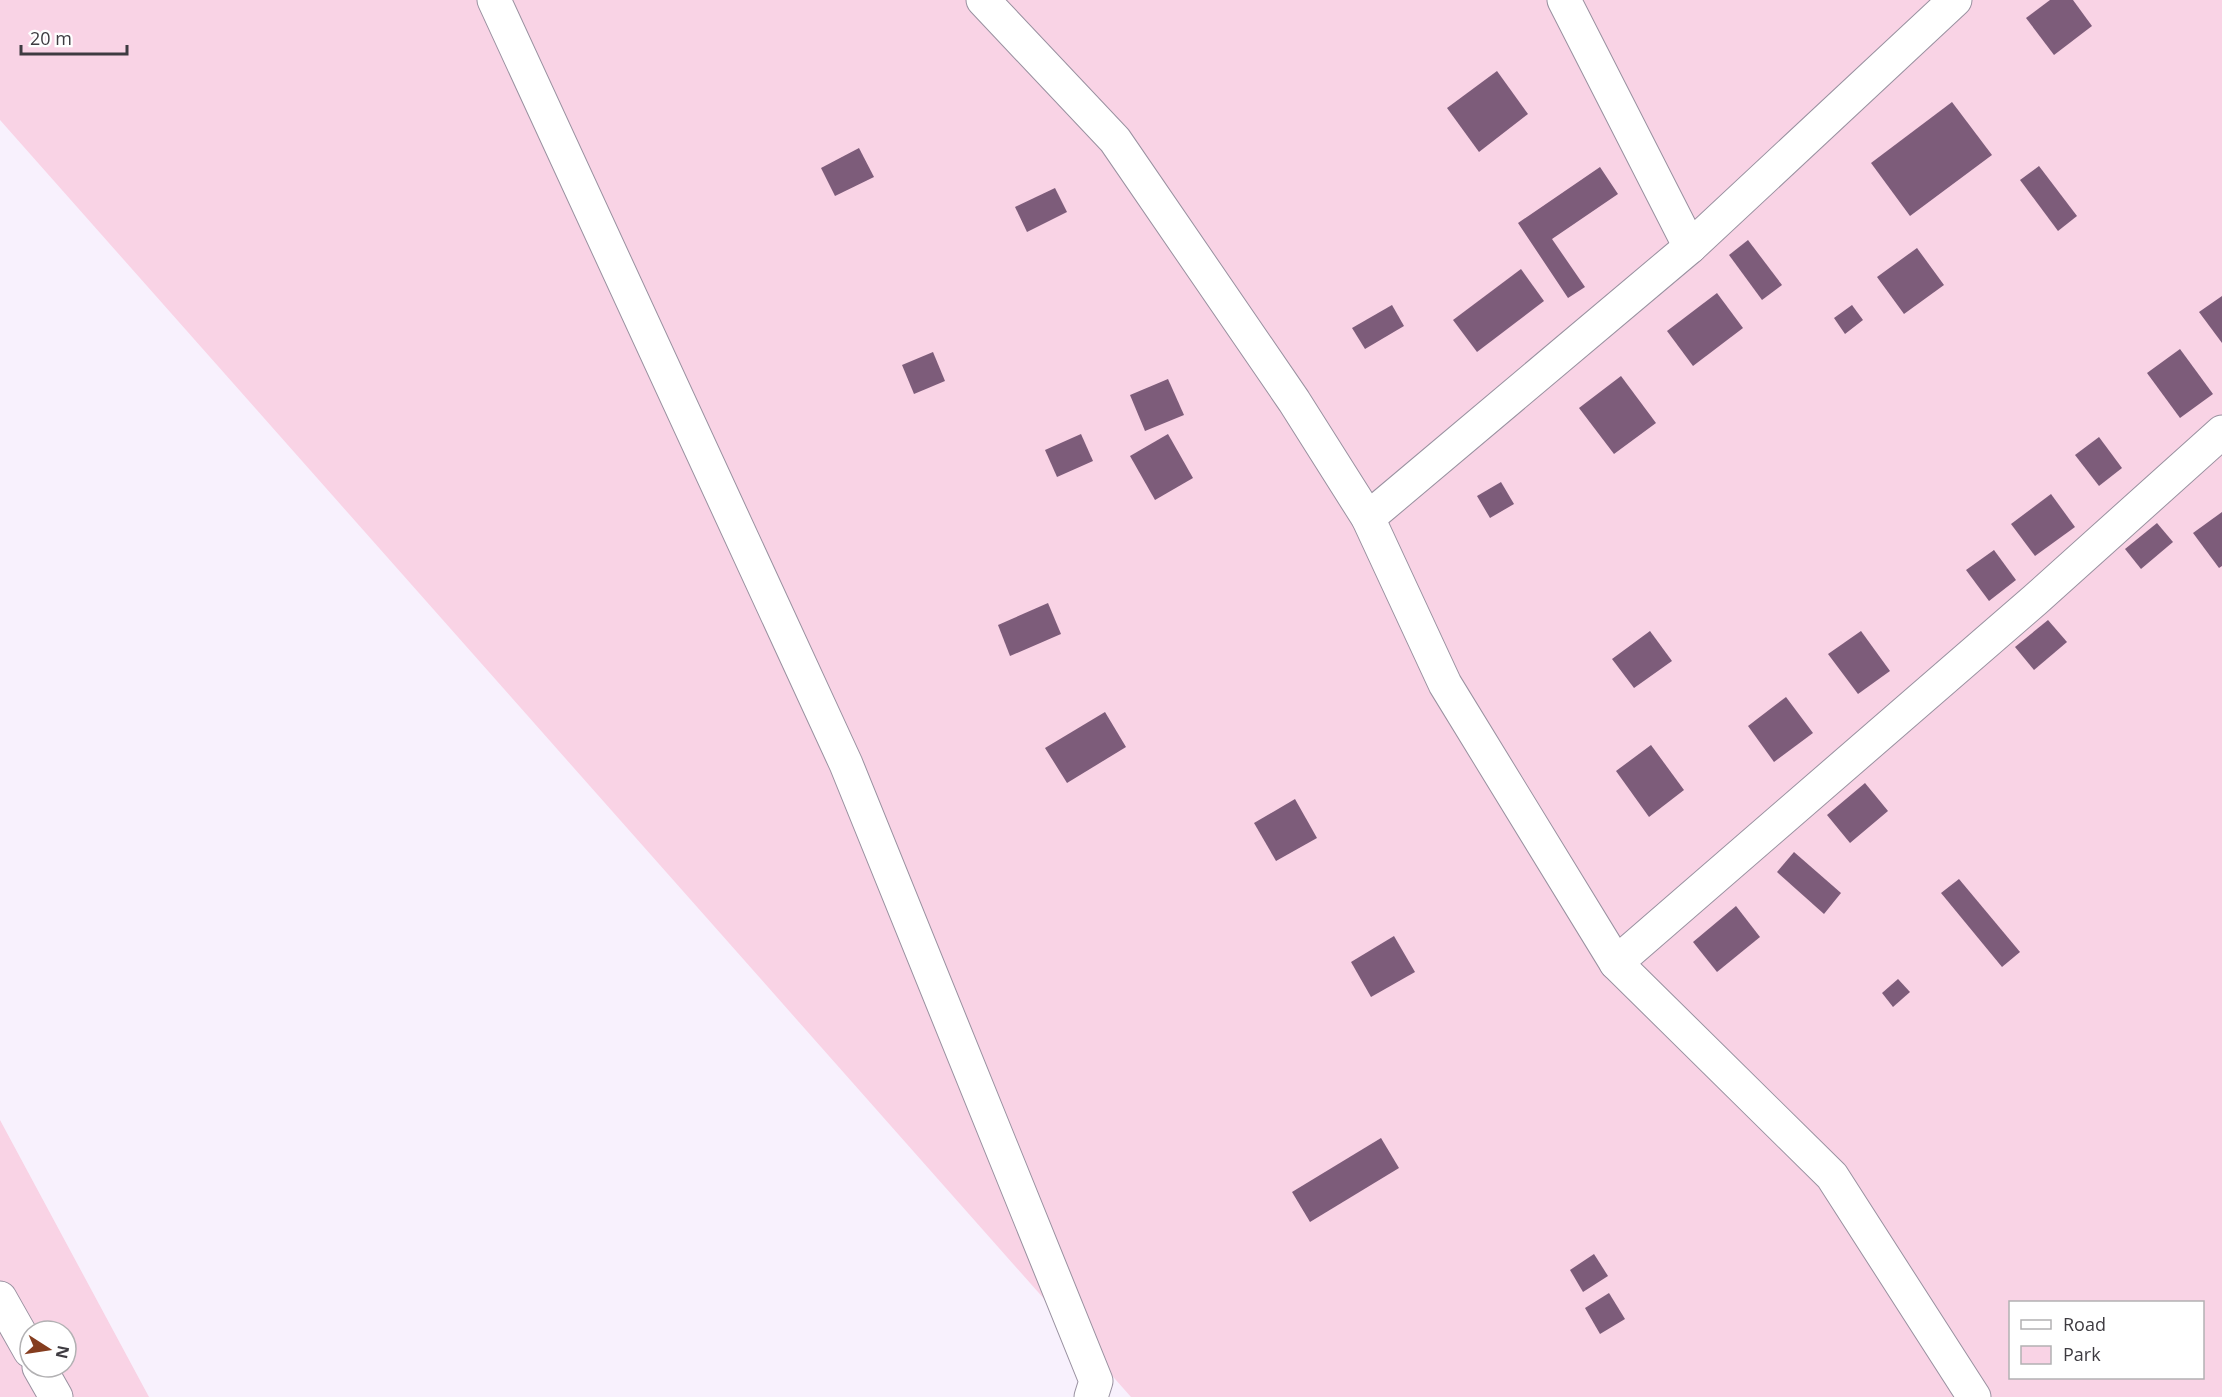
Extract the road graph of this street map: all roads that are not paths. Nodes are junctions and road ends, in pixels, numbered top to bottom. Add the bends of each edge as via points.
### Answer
1 (494, 0) edge
2 (983, 0) edge
3 (1564, 0) edge
4 (1954, 0) edge
5 (1690, 247) junction
6 (2222, 432) edge
7 (1368, 518) junction
8 (1616, 963) junction
9 (0, 1298) edge
10 (18, 1330) edge
11 (46, 1379) edge
12 (56, 1397) edge
13 (1091, 1397) edge
14 (1974, 1397) edge

1 - 13 street via 846,764 1096,1381
2 - 7 street via 1115,140 1294,401
3 - 5 street
4 - 5 street
5 - 7 street
6 - 8 street via 2035,600
7 - 8 street via 1445,684
8 - 14 street via 1832,1176
9 - 10 street
11 - 12 street

